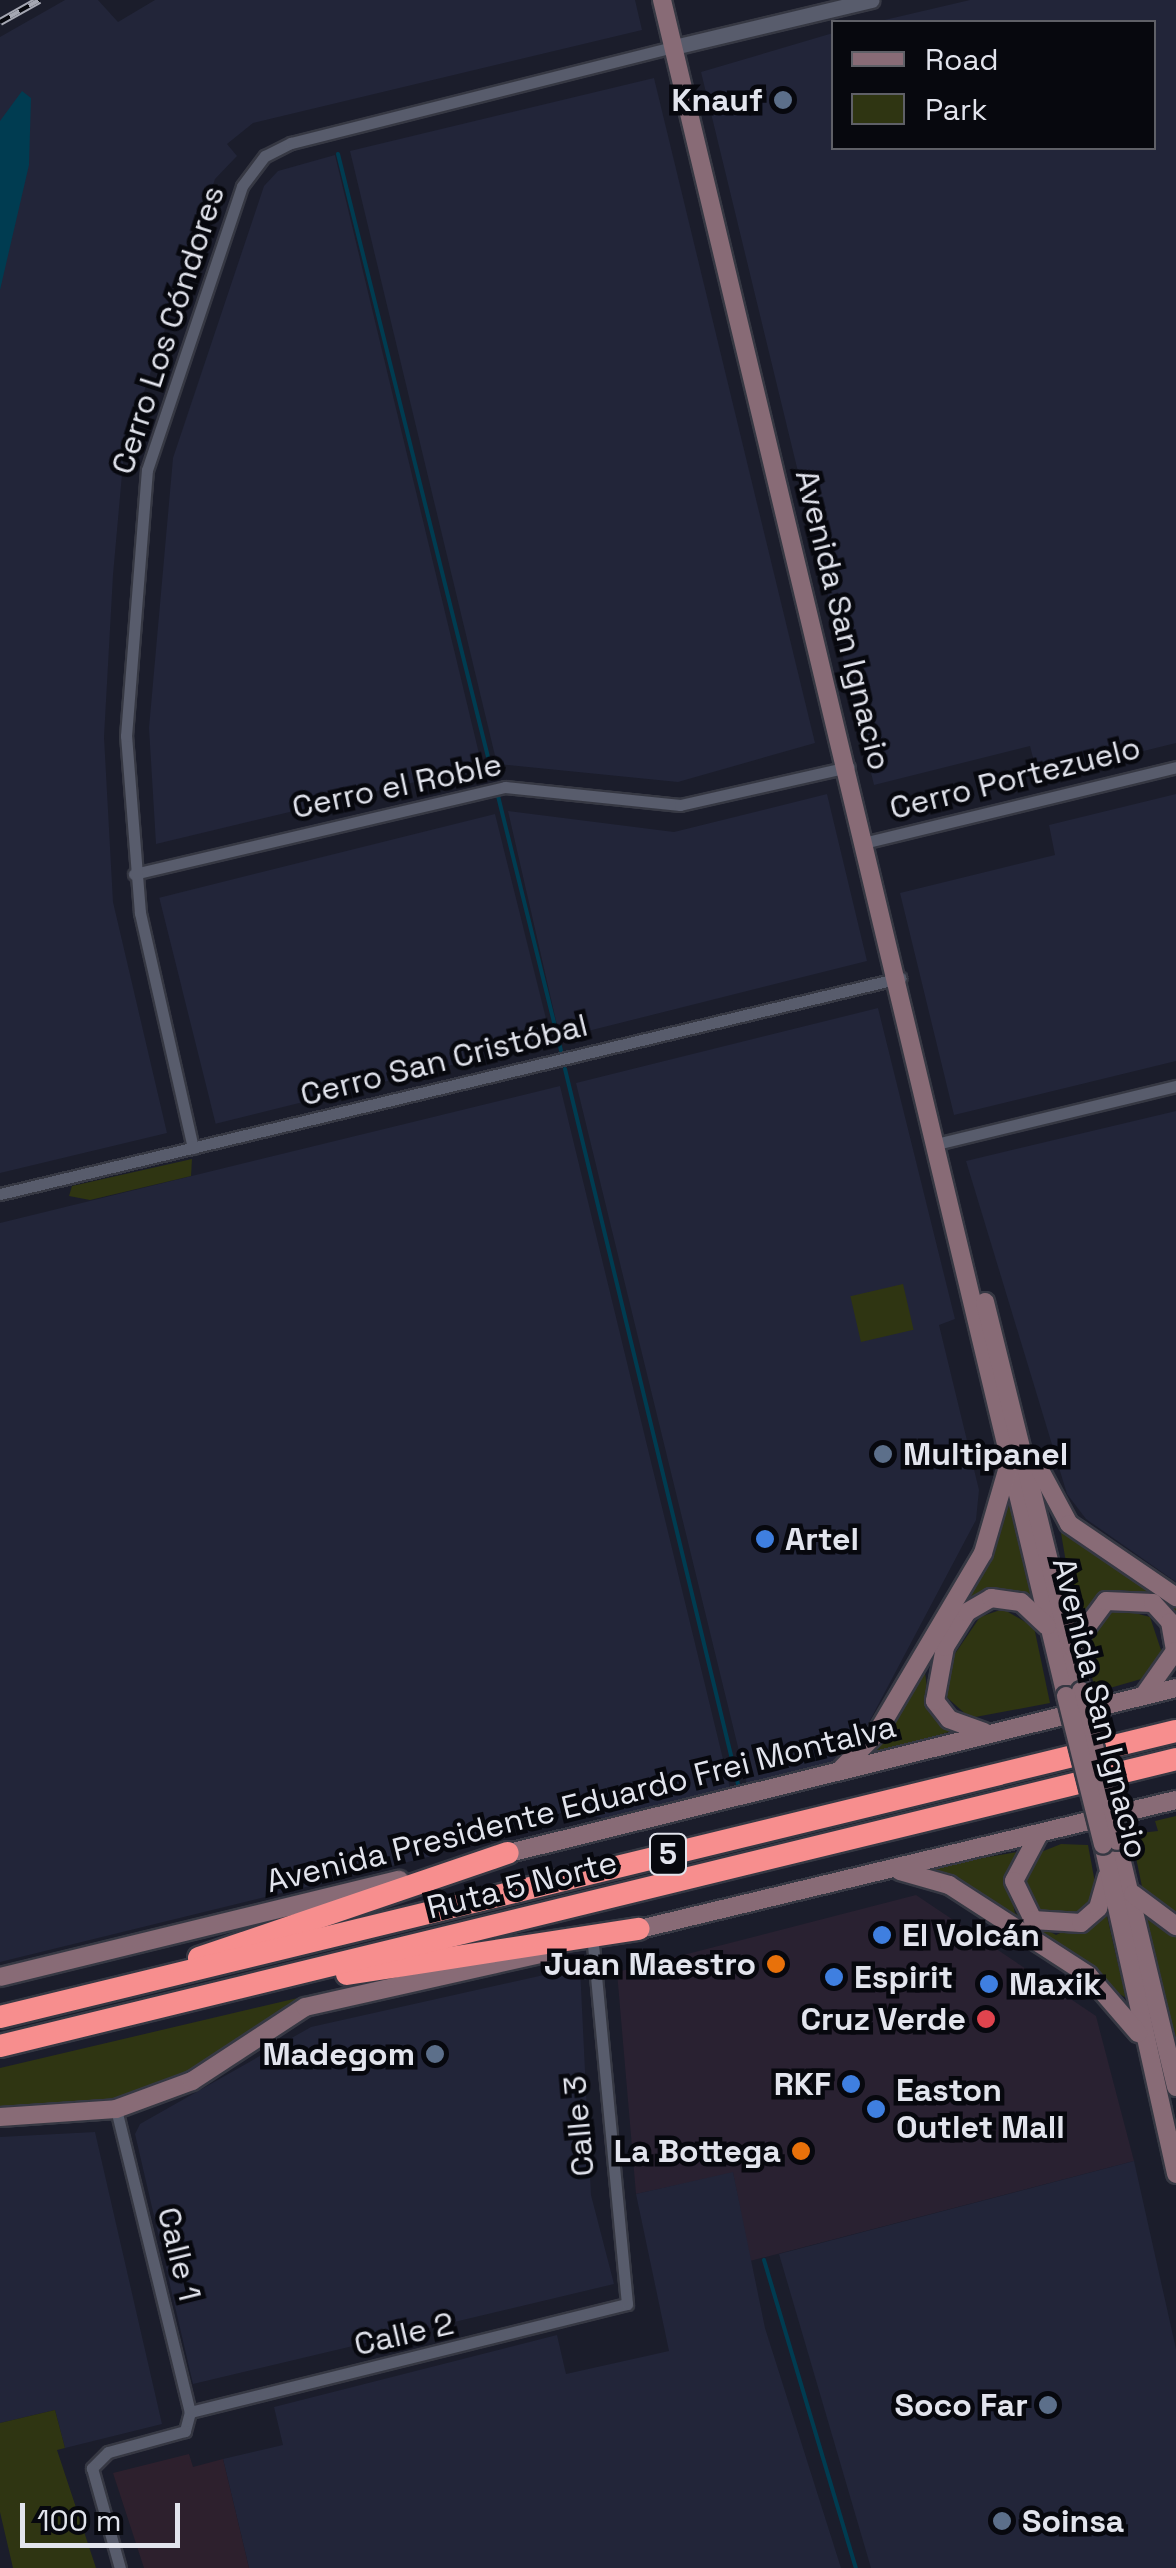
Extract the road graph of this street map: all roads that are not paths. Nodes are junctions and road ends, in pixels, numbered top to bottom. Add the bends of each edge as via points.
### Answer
1 (662, 0) edge
2 (871, 0) edge
3 (674, 47) junction
4 (849, 766) junction
5 (1176, 767) edge
6 (867, 842) junction
7 (134, 874) junction
8 (900, 978) junction
9 (1176, 1086) edge
10 (940, 1143) junction
11 (193, 1148) junction
12 (0, 1194) edge
13 (968, 1255) junction
14 (1023, 1437) junction
15 (1009, 1462) junction
16 (1176, 1597) edge
17 (1052, 1632) junction
18 (1072, 1648) junction
19 (1176, 1688) edge
20 (1144, 1696) junction
21 (1078, 1699) junction
22 (1176, 1730) edge
23 (990, 1733) junction
24 (1176, 1759) edge
25 (832, 1774) junction
26 (1171, 1803) edge
27 (1039, 1834) junction
28 (1110, 1842) junction
29 (508, 1853) junction
30 (1108, 1866) junction
31 (888, 1870) junction
32 (1131, 1892) junction
33 (1176, 1926) edge
34 (639, 1929) junction
35 (593, 1941) junction
36 (0, 1977) edge
37 (161, 1978) junction
38 (254, 1984) junction
39 (0, 2017) edge
40 (5, 2046) edge
41 (1145, 2047) junction
42 (1152, 2081) junction
43 (1175, 2082) edge
44 (116, 2109) junction
45 (0, 2117) edge
46 (1176, 2174) edge
47 (627, 2304) joint
48 (190, 2412) junction
49 (120, 2568) edge

1 - 3 main road, Avenida San Ignacio
2 - 3 street, Cerro Los Cóndores
3 - 4 main road, Avenida San Ignacio
3 - 7 street, Cerro Los Cóndores via 291,143 252,168 147,470 126,736
4 - 6 main road, Avenida San Ignacio
4 - 7 street, Cerro el Roble via 680,805 505,787
5 - 6 street, Cerro Portezuelo
6 - 8 main road, Avenida San Ignacio
7 - 11 street, Cerro Los Cóndores
8 - 10 main road, Avenida San Ignacio
8 - 11 street, Cerro San Cristóbal
9 - 10 street
10 - 13 main road, Avenida San Ignacio
11 - 12 street, Cerro San Cristóbal
13 - 14 main road, Avenida San Ignacio
13 - 15 main road, Avenida San Ignacio
14 - 16 main road via 1069,1524
14 - 18 main road, Avenida San Ignacio
15 - 17 main road, Avenida San Ignacio
15 - 25 main road via 983,1553 871,1742
17 - 21 main road, Avenida San Ignacio
17 - 23 main road via 1006,1597 963,1617 935,1667 933,1694 949,1719
18 - 20 main road via 1100,1605 1125,1597 1153,1603 1170,1622 1175,1651
18 - 21 main road, Avenida San Ignacio
19 - 20 main road, Avenida Presidente Eduardo Frei Montalva
20 - 21 main road, Avenida Presidente Eduardo Frei Montalva
21 - 23 main road, Avenida Presidente Eduardo Frei Montalva
21 - 28 main road, Avenida San Ignacio, bridge
22 - 37 highway, Ruta 5 Norte / 5
23 - 25 main road, Avenida Presidente Eduardo Frei Montalva
24 - 38 highway, Ruta 5 Norte / 5
25 - 29 main road, Avenida Presidente Eduardo Frei Montalva
26 - 27 main road
27 - 30 main road via 1014,1882 1020,1906 1041,1924 1088,1919
27 - 31 main road
28 - 30 main road, Avenida San Ignacio
28 - 32 main road, Avenida San Ignacio
29 - 36 main road, Avenida Presidente Eduardo Frei Montalva
29 - 37 highway via 251,1936
30 - 41 main road, Avenida San Ignacio
31 - 34 main road
31 - 41 main road via 941,1881 1088,1975
32 - 33 main road
32 - 43 main road, Avenida San Ignacio
34 - 35 main road
34 - 38 highway
35 - 44 main road via 305,2007 192,2081
35 - 47 street, Calle 3
37 - 39 highway, Ruta 5 Norte / 5
38 - 40 highway, Ruta 5 Norte / 5
41 - 42 main road, Avenida San Ignacio
42 - 43 main road
42 - 46 main road, Avenida San Ignacio
44 - 45 main road
44 - 48 street, Calle 1
47 - 48 street, Calle 2
48 - 49 street via 185,2430 108,2452 92,2468

